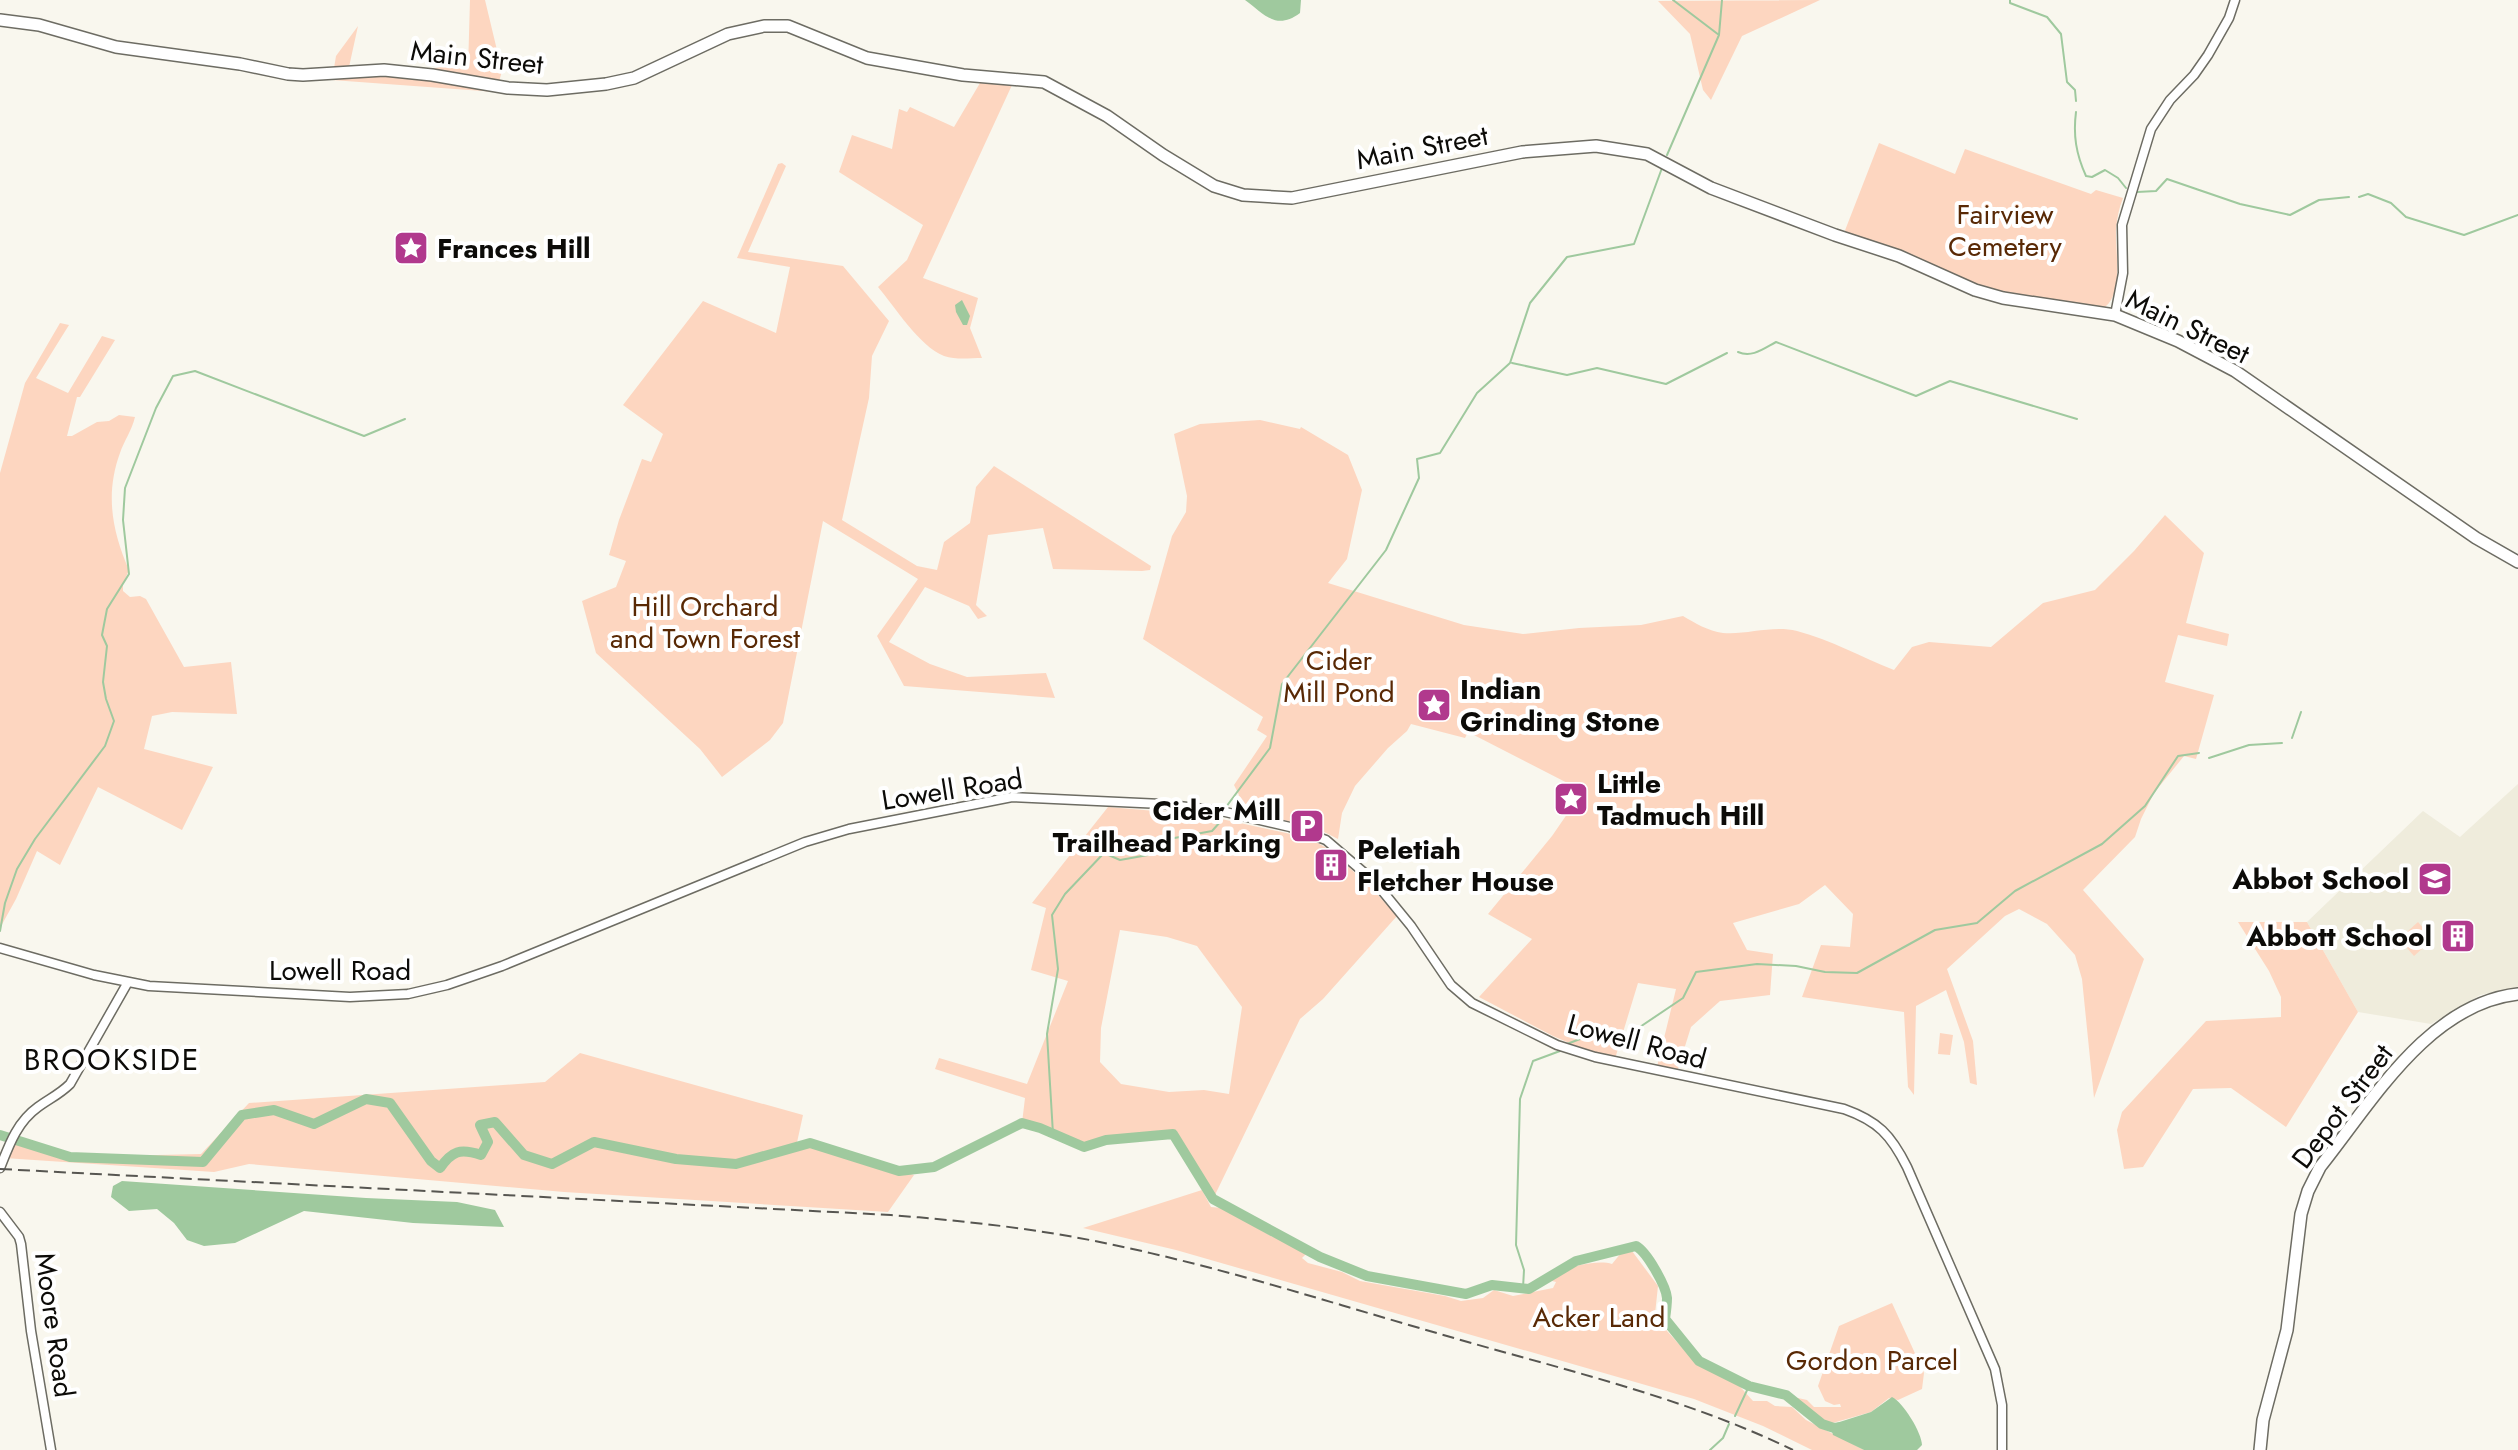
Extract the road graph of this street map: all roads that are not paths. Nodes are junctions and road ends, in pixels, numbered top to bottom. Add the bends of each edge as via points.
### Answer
1 (2235, 0) edge
2 (0, 20) edge
3 (2115, 315) junction
4 (2518, 562) edge
5 (0, 948) edge
6 (128, 982) junction
7 (2518, 994) edge
8 (0, 1168) edge
9 (0, 1212) edge
10 (51, 1450) edge
11 (2002, 1450) edge
12 (2260, 1450) edge

1 - 3 street via 2208,55 2151,129 2122,225 2123,273
2 - 3 main road, Main Street via 116,47 288,74 384,70 508,88 569,89 634,78 747,29 788,26 867,58 1044,82 1107,116 1196,177 1243,195 1292,198 1522,152 1614,147 1647,154 1711,188 1899,256 1975,290
3 - 4 main road, Main Street via 2235,371
5 - 6 street, Lowell Road
6 - 8 street via 70,1084 30,1113 12,1137
6 - 11 street, Lowell Road via 350,997 418,993 502,966 805,842 1012,797 1162,804 1290,827 1326,840 1375,882 1451,985 1483,1009 1595,1057 1844,1109 1882,1128 1907,1167 1995,1369
7 - 12 main road, Depot Street via 2477,1004 2428,1035 2312,1181 2301,1214 2287,1330
9 - 10 street, Moore Road via 21,1244

